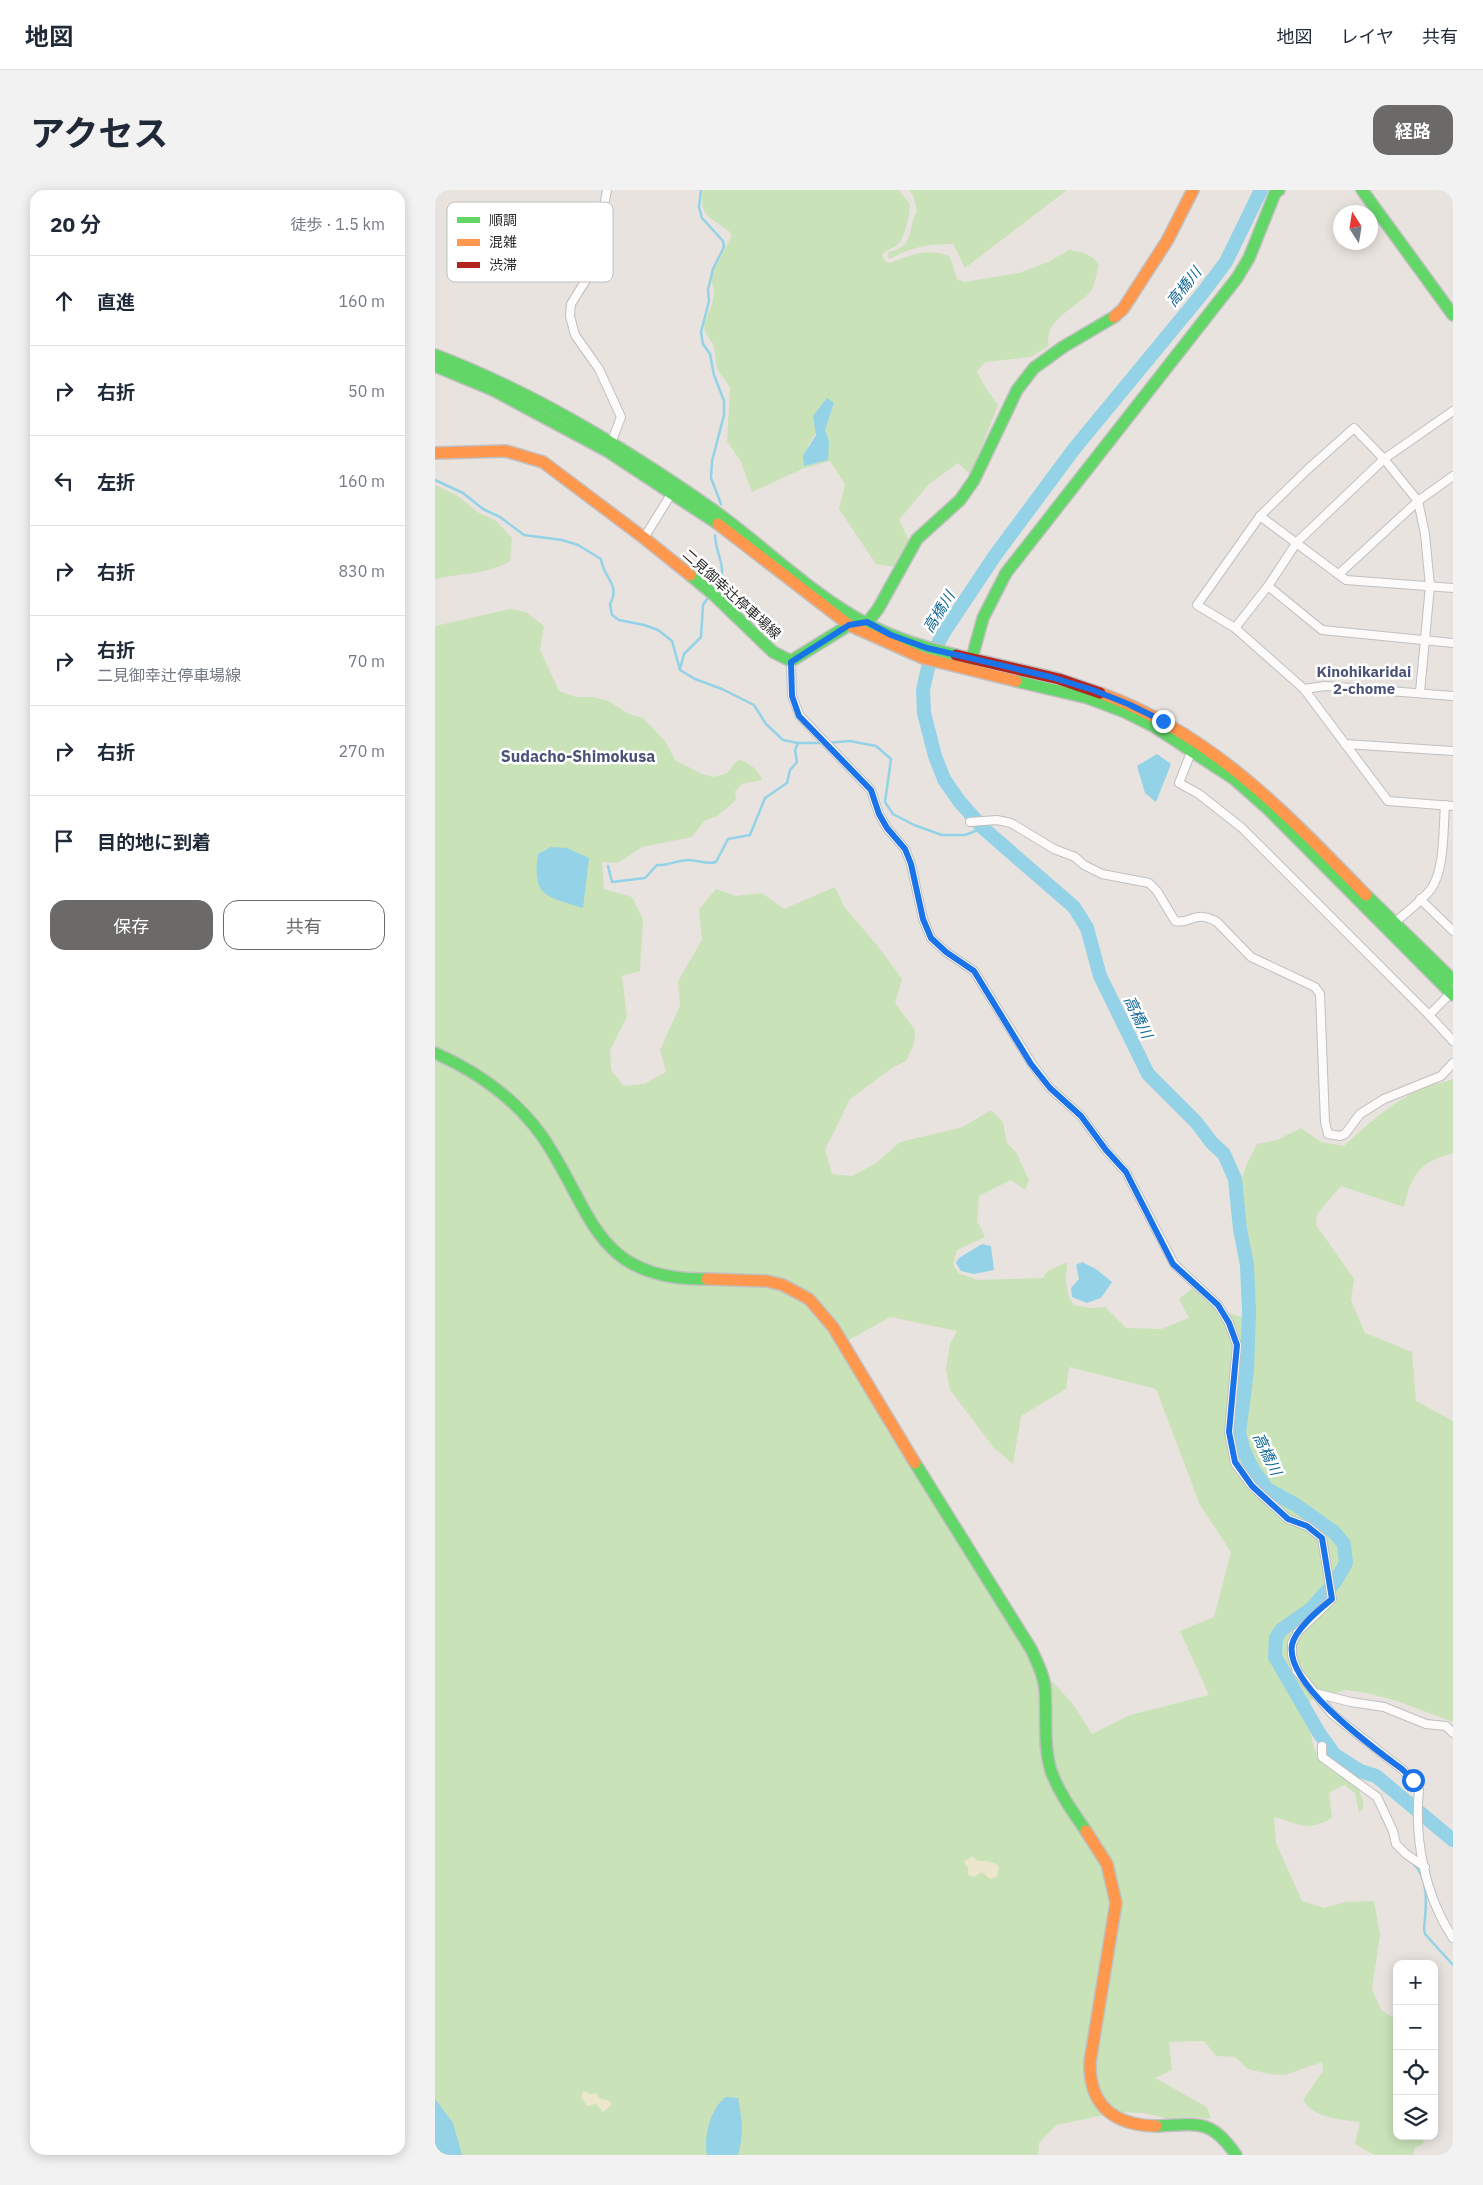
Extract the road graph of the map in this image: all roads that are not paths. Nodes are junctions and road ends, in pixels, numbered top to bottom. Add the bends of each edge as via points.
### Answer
1 (1193, 190) edge
2 (1279, 190) edge
3 (1362, 190) edge
4 (585, 282) edge
5 (1453, 315) edge
6 (435, 356) edge
7 (435, 366) edge
8 (1453, 411) edge
9 (609, 447) junction
10 (435, 453) edge
11 (1384, 459) junction
12 (1453, 476) edge
13 (675, 489) junction
14 (1418, 501) junction
15 (1261, 516) junction
16 (644, 538) junction
17 (1297, 542) junction
18 (1339, 574) junction
19 (1268, 586) junction
20 (1430, 586) junction
21 (1453, 588) edge
22 (867, 622) junction
23 (849, 625) junction
24 (1235, 628) junction
25 (1426, 640) junction
26 (1453, 642) edge
27 (925, 653) junction
28 (791, 662) junction
29 (970, 665) junction
30 (1304, 689) junction
31 (1420, 692) junction
32 (1453, 696) edge
33 (1345, 744) junction
34 (1193, 750) junction
35 (1453, 751) edge
36 (1449, 805) edge
37 (970, 822) dead end
38 (1421, 899) junction
39 (1393, 924) junction
40 (1453, 931) edge
41 (1453, 980) edge
42 (1452, 993) edge
43 (1429, 1015) junction
44 (1453, 1041) edge
45 (435, 1053) edge
46 (1453, 1063) edge
47 (1315, 1693) junction
48 (1453, 1733) edge
49 (1322, 1746) dead end
50 (1425, 1867) junction
51 (1453, 1938) edge
52 (1236, 2155) edge

1 - 22 street via 1167,241 1123,309 1108,322 1063,347 1034,368 1017,390 974,480 960,500 917,539
2 - 29 street via 1275,192 1249,258 1237,278 1006,573 989,603
3 - 5 street
4 - 9 street via 571,304 570,316 575,335 599,369 621,417
6 - 9 street via 501,383
7 - 9 street via 493,390
8 - 11 street
9 - 13 street
10 - 16 street, 二見御幸辻停車場線 via 505,451 543,462
11 - 14 street
11 - 15 street via 1354,428
11 - 17 street
12 - 14 street
13 - 16 street
13 - 22 street via 735,526 843,610
13 - 23 street
14 - 18 street
14 - 20 street
15 - 17 street
15 - 24 street via 1197,605
16 - 28 street, 二見御幸辻停車場線 via 711,593 773,652
17 - 18 street
17 - 19 street
18 - 20 street via 1346,580
19 - 24 street
19 - 25 street via 1322,630
20 - 21 street
20 - 25 street
22 - 23 street
22 - 27 street
23 - 27 street
23 - 28 street
24 - 30 street
25 - 26 street
25 - 31 street
27 - 29 street
28 - 47 street via 792,696 799,716 871,790 887,828 905,849 931,938 974,971 1031,1064 1050,1088 1081,1116 1126,1172 1173,1264 1218,1305 1229,1323 1237,1345 1229,1432 1235,1462 1252,1486 1288,1519 1307,1526 1322,1538 1332,1599 1298,1632 1292,1644 1297,1670
29 - 34 street via 1088,698 1125,712
29 - 39 street via 1051,677 1093,690 1163,721 1198,742 1278,805
30 - 31 street via 1325,686
30 - 33 street
31 - 32 street
33 - 35 street
33 - 36 street via 1388,800
34 - 42 street via 1234,779 1269,810
34 - 43 street via 1179,782 1242,828
36 - 38 street via 1439,871 1430,890
37 - 46 street via 997,820 1011,823 1102,874 1149,883 1175,921 1202,916 1210,918 1251,957 1315,987 1320,994 1328,1134 1345,1134 1360,1114 1383,1099 1441,1076
38 - 39 street
38 - 40 street
39 - 41 street
42 - 43 street
43 - 44 street
45 - 52 street via 479,1073 524,1113 546,1141 591,1223 606,1243 631,1262 664,1277 775,1283 800,1293 827,1317 1039,1666 1045,1687 1051,1770 1066,1803 1107,1864 1116,1903 1089,2062 1091,2084 1099,2104 1119,2122 1131,2126 1195,2124 1214,2128 1228,2140
47 - 48 street via 1385,1707 1425,1724 1446,1726
47 - 50 street via 1332,1714 1403,1770 1419,1789 1419,1842
49 - 50 street via 1323,1757 1377,1796 1396,1844
50 - 51 street via 1438,1914

